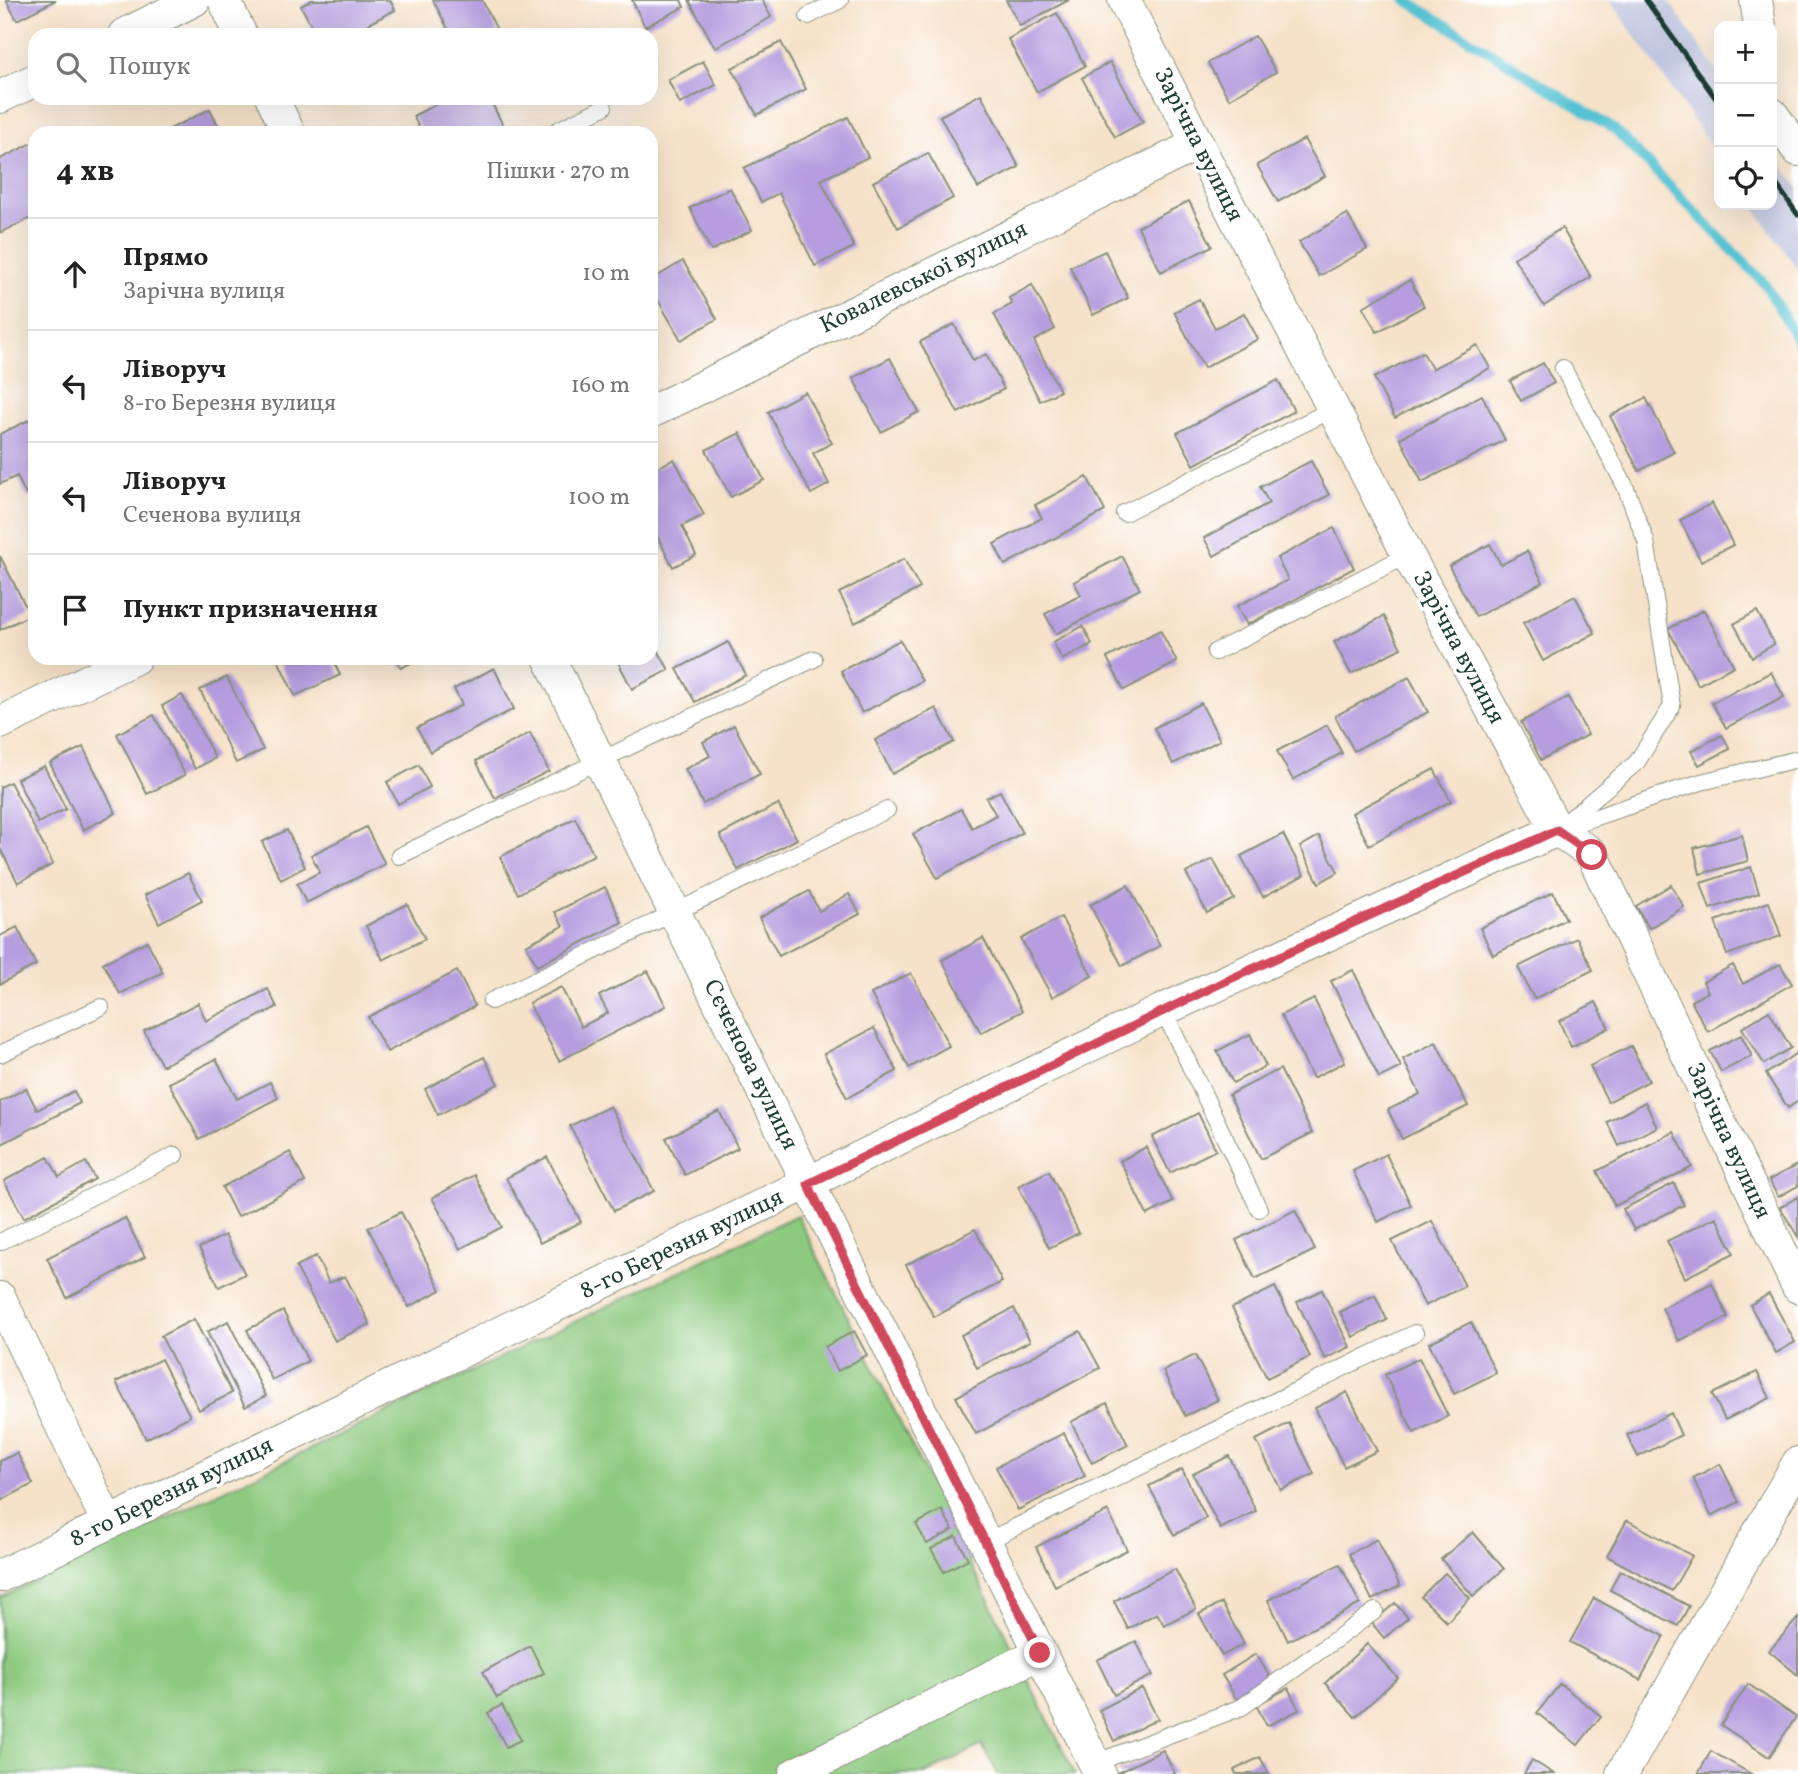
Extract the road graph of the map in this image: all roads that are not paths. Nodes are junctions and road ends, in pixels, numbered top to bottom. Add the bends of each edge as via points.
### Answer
1 (194, 0) edge
2 (224, 0) edge
3 (840, 0) edge
4 (1124, 0) edge
5 (1756, 0) edge
6 (808, 16) dead end
7 (1759, 21) edge
8 (138, 28) edge
9 (238, 28) edge
10 (28, 83) edge
11 (0, 97) edge
12 (275, 105) edge
13 (604, 107) dead end
14 (1777, 121) edge
15 (286, 126) edge
16 (566, 126) edge
17 (1198, 144) junction
18 (1798, 150) edge
19 (1563, 368) dead end
20 (658, 409) edge
21 (1333, 409) junction
22 (1124, 513) dead end
23 (1408, 555) junction
24 (1216, 652) dead end
25 (814, 659) dead end
26 (120, 665) edge
27 (552, 665) edge
28 (0, 723) edge
29 (1798, 759) edge
30 (600, 761) junction
31 (887, 810) dead end
32 (1557, 830) junction
33 (399, 856) dead end
34 (674, 912) junction
35 (491, 1001) dead end
36 (101, 1007) dead end
37 (1163, 1010) junction
38 (0, 1054) edge
39 (175, 1155) dead end
40 (808, 1184) junction
41 (1259, 1209) dead end
42 (0, 1242) edge
43 (1798, 1287) edge
44 (0, 1298) edge
45 (1415, 1333) dead end
46 (1798, 1463) edge
47 (108, 1523) junction
48 (985, 1542) junction
49 (0, 1576) edge
50 (1375, 1611) dead end
51 (1040, 1653) junction
52 (1097, 1769) edge
53 (794, 1774) edge
54 (1622, 1774) edge

1 - 8 street
2 - 9 street
3 - 6 lane
4 - 17 street, Зарічна вулиця
5 - 7 street
10 - 11 street
12 - 15 street
13 - 16 lane
14 - 18 street
17 - 20 street, Ковалевської вулиця
17 - 21 street, Зарічна вулиця
19 - 32 lane via 1625,486 1646,541 1672,706 1637,762
21 - 22 lane
21 - 23 street, Зарічна вулиця
23 - 24 lane
23 - 32 street, Зарічна вулиця
25 - 30 lane
26 - 28 street
27 - 30 street, Сєченова вулиця
29 - 32 lane via 1701,782
30 - 33 lane
30 - 34 street, Сєченова вулиця
31 - 34 lane
32 - 37 street, 8-го Березня вулиця
32 - 43 street, Зарічна вулиця via 1592,855
34 - 35 lane
34 - 40 street, Сєченова вулиця
36 - 38 lane
37 - 40 street, 8-го Березня вулиця
37 - 41 lane
39 - 42 lane
40 - 47 street, 8-го Березня вулиця
40 - 48 street, Сєченова вулиця
44 - 47 street
45 - 48 lane
46 - 54 street
47 - 49 street, 8-го Березня вулиця
48 - 51 street, Сєченова вулиця
50 - 52 lane via 1242,1707
51 - 52 street, Сєченова вулиця
51 - 53 street

